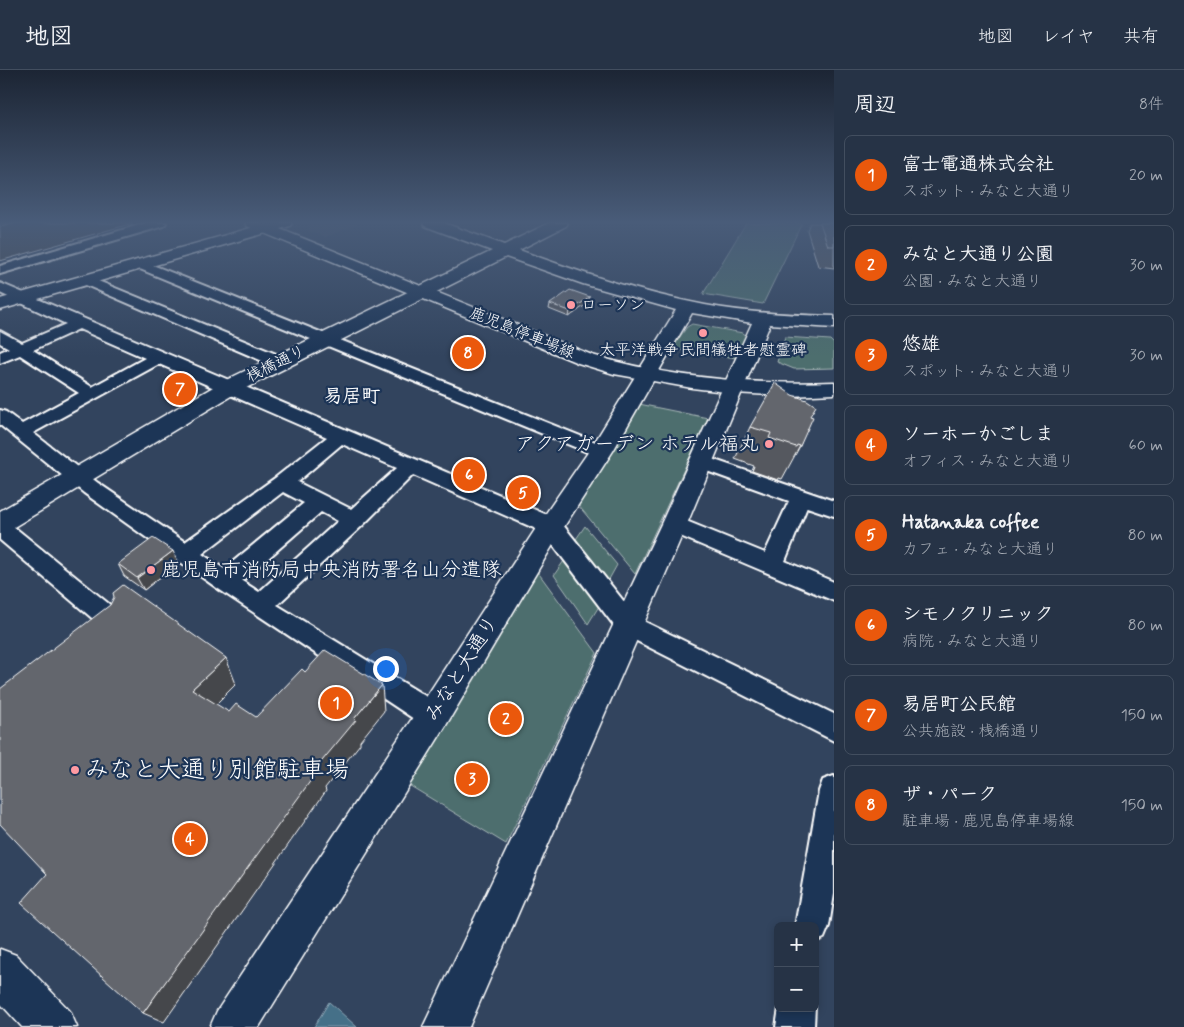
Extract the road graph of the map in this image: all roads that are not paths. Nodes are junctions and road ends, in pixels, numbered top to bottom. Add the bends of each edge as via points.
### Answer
1 (128, 268) edge
2 (149, 268) edge
3 (362, 268) edge
4 (470, 268) edge
5 (553, 268) edge
6 (86, 280) junction
7 (0, 287) edge
8 (422, 292) junction
9 (22, 298) junction
10 (0, 305) edge
11 (688, 307) junction
12 (762, 320) junction
13 (834, 322) edge
14 (81, 323) junction
15 (0, 336) edge
16 (325, 340) junction
17 (20, 349) junction
18 (0, 358) edge
19 (160, 358) junction
20 (280, 362) junction
21 (646, 375) junction
22 (734, 387) junction
23 (228, 388) junction
24 (834, 388) edge
25 (92, 394) junction
26 (0, 416) edge
27 (21, 432) junction
28 (340, 436) junction
29 (602, 450) junction
30 (700, 461) junction
31 (411, 466) junction
32 (76, 476) junction
33 (282, 483) junction
34 (801, 497) junction
35 (320, 502) junction
36 (834, 509) edge
37 (355, 520) junction
38 (0, 523) edge
39 (674, 524) junction
40 (551, 526) junction
41 (0, 528) edge
42 (185, 554) junction
43 (772, 564) junction
44 (225, 582) junction
45 (834, 592) edge
46 (260, 606) junction
47 (628, 625) junction
48 (93, 642) edge
49 (433, 716) junction
50 (834, 728) edge
51 (834, 791) edge
52 (813, 922) edge
53 (0, 970) edge
54 (797, 1012) edge
55 (54, 1027) edge
56 (233, 1027) edge
57 (446, 1027) edge
58 (795, 1027) edge

1 - 6 street
2 - 16 street
3 - 8 street, 鹿児島停車場線
4 - 8 street, 桟橋通り
5 - 11 street
6 - 9 street
6 - 20 street
7 - 9 street
8 - 16 street, 桟橋通り
8 - 21 street, 鹿児島停車場線 via 586,358
9 - 10 street
9 - 14 street
11 - 12 street
11 - 21 street, みなと大通り
12 - 13 street
12 - 22 street
14 - 17 street
14 - 19 street
15 - 17 street
16 - 20 street, 桟橋通り
16 - 29 street
17 - 18 street
17 - 25 street
19 - 23 street
19 - 25 street
20 - 23 street, 桟橋通り
21 - 22 street, 鹿児島停車場線
21 - 29 street, みなと大通り
22 - 24 street, 鹿児島停車場線 via 782,390
22 - 30 street
23 - 28 street
23 - 32 street, 桟橋通り
25 - 27 street
26 - 27 street
27 - 32 street
28 - 31 street
28 - 33 street
29 - 40 street, みなと大通り
30 - 34 street
30 - 39 street
31 - 37 street
31 - 40 street
32 - 38 street, 桟橋通り
32 - 42 street
33 - 35 street
33 - 42 street
34 - 36 street
34 - 43 street
35 - 37 street
35 - 44 street
37 - 46 street
39 - 43 street
39 - 47 street
40 - 47 street
40 - 49 street, みなと大通り
41 - 48 street via 116,624
42 - 44 street
43 - 45 street
44 - 46 street
46 - 49 street
47 - 50 street
47 - 57 street
49 - 56 street, みなと大通り
51 - 52 street
53 - 55 street
54 - 58 street

